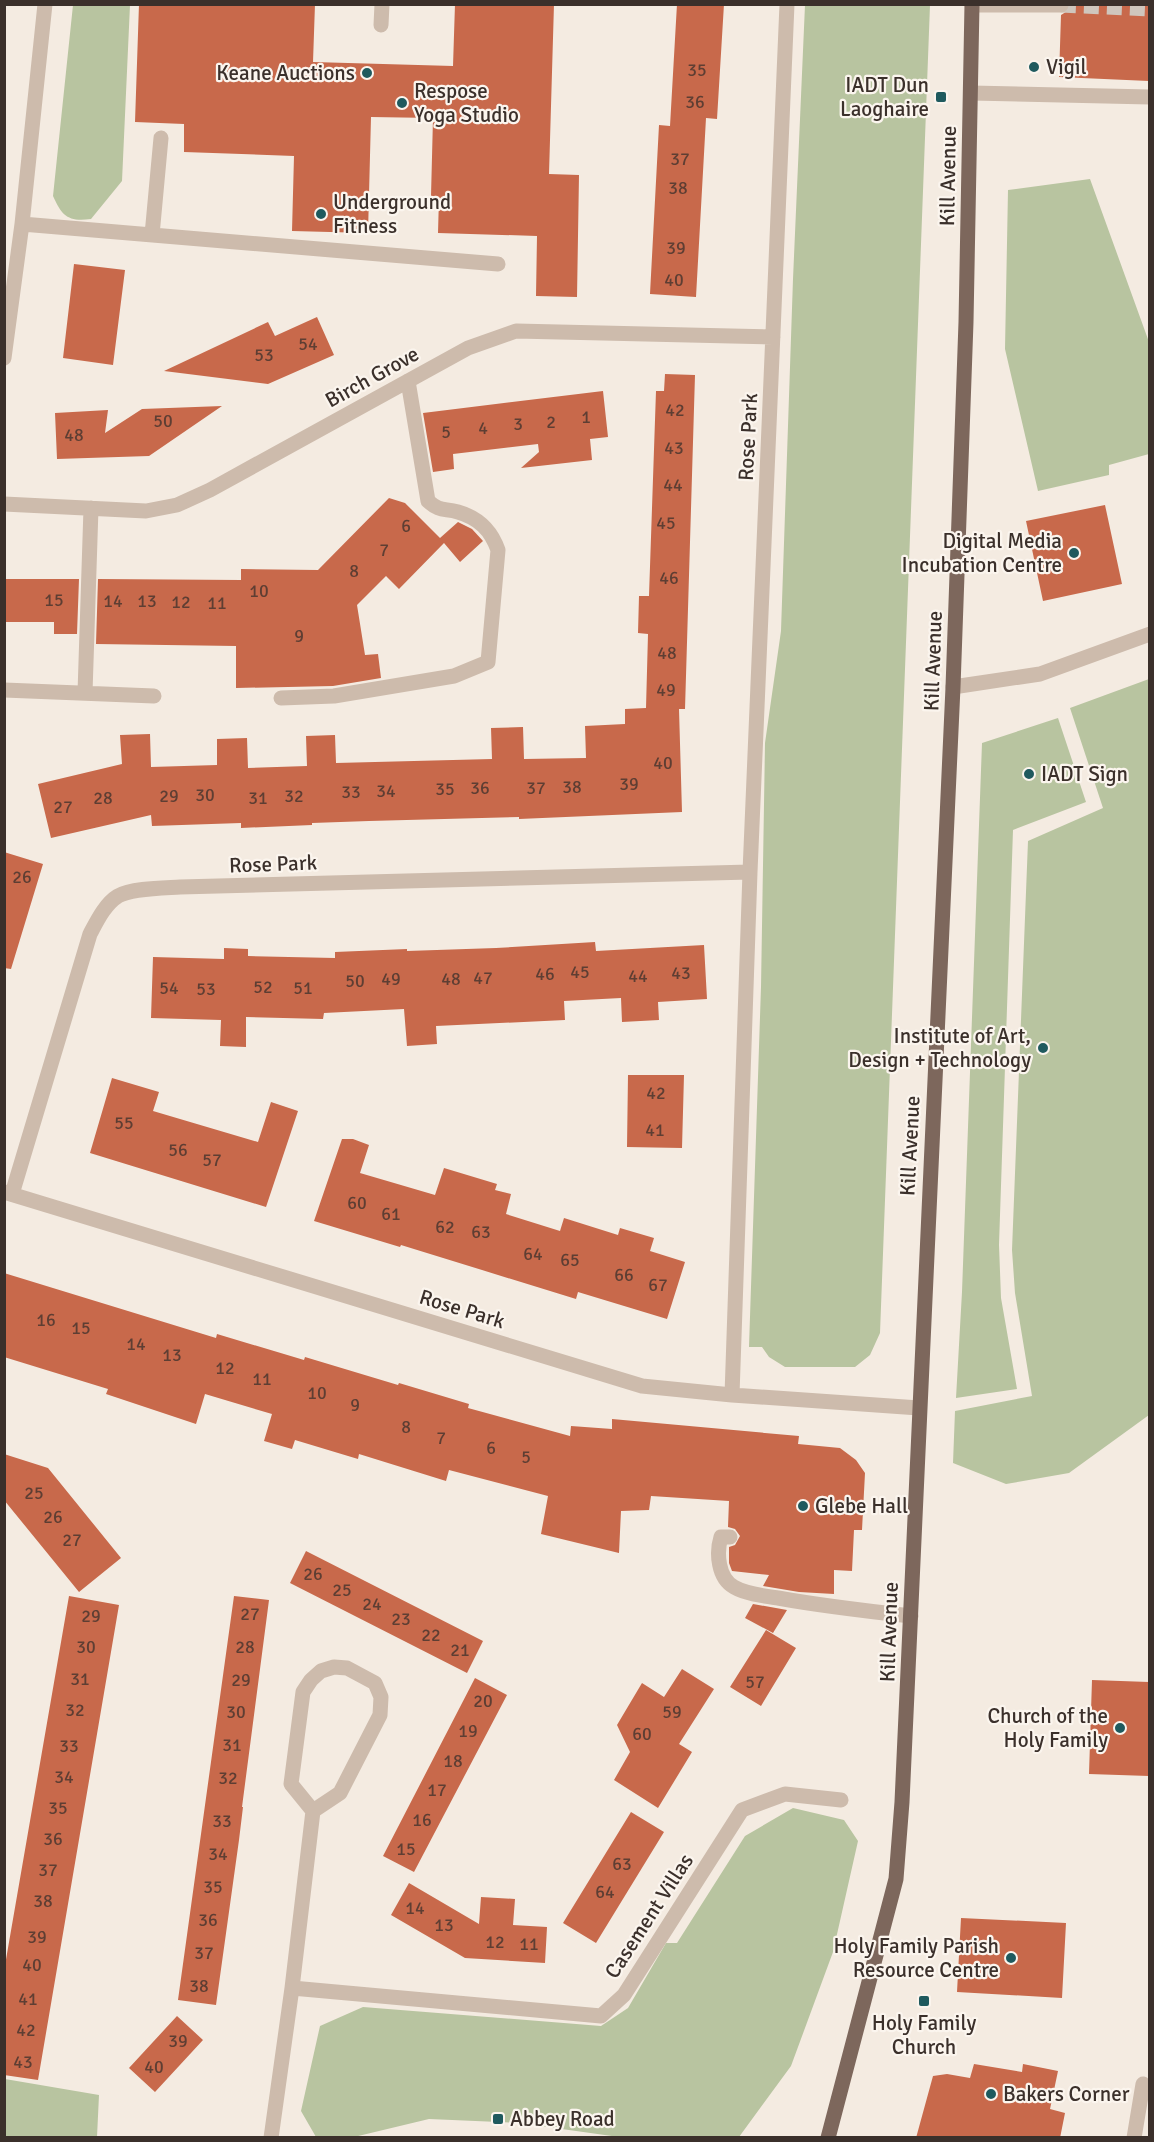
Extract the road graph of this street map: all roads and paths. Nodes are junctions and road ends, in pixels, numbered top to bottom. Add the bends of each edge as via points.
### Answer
1 (45, 4) edge
2 (382, 4) edge
3 (787, 4) edge
4 (972, 5) edge
5 (1061, 5) edge
6 (381, 25) dead end
7 (971, 93) junction
8 (1149, 97) edge
9 (161, 138) dead end
10 (22, 224) junction
11 (152, 235) junction
12 (498, 264) dead end
13 (773, 337) junction
14 (4, 358) edge
15 (408, 381) junction
16 (4, 504) edge
17 (91, 508) junction
18 (1149, 634) edge
19 (953, 687) junction
20 (4, 690) edge
21 (85, 693) junction
22 (154, 696) dead end
23 (282, 698) dead end
24 (750, 872) junction
25 (8, 1193) edge
26 (732, 1395) junction
27 (919, 1408) junction
28 (730, 1537) dead end
29 (911, 1616) junction
30 (841, 1800) dead end
31 (313, 1811) junction
32 (292, 1988) junction
33 (1143, 2084) dead end
34 (271, 2138) edge
35 (828, 2138) edge
36 (1134, 2138) edge

1 - 10 street
2 - 6 street
3 - 13 street, Rose Park
4 - 5 street
4 - 7 main road, Kill Avenue
7 - 8 street
7 - 19 main road, Kill Avenue
9 - 11 street
10 - 11 street
10 - 14 street
11 - 12 street
13 - 15 street, Birch Grove via 516,331 468,348
13 - 24 street, Rose Park
15 - 17 street, Birch Grove via 177,505 146,511
15 - 23 street via 428,501 437,510 478,520 494,537 498,550 488,662 454,676 334,696
16 - 17 street, Birch Grove
17 - 21 street
18 - 19 street via 1040,674
19 - 27 main road, Kill Avenue
20 - 21 street
21 - 22 street
24 - 25 street, Rose Park via 149,888 119,896 101,913 90,934
24 - 26 street, Rose Park
25 - 26 street, Rose Park via 642,1386
26 - 27 street, Rose Park
27 - 29 main road, Kill Avenue
28 - 29 street via 721,1537 719,1558 720,1569 734,1587 830,1608
29 - 35 main road, Kill Avenue via 896,1879
30 - 32 street, Casement Villas via 785,1794 742,1810 624,1995 601,2016
31 - 31 street via 340,1793 380,1715 381,1698 375,1683 347,1668 321,1671 303,1692 291,1784
31 - 32 street
32 - 34 street
33 - 36 street

